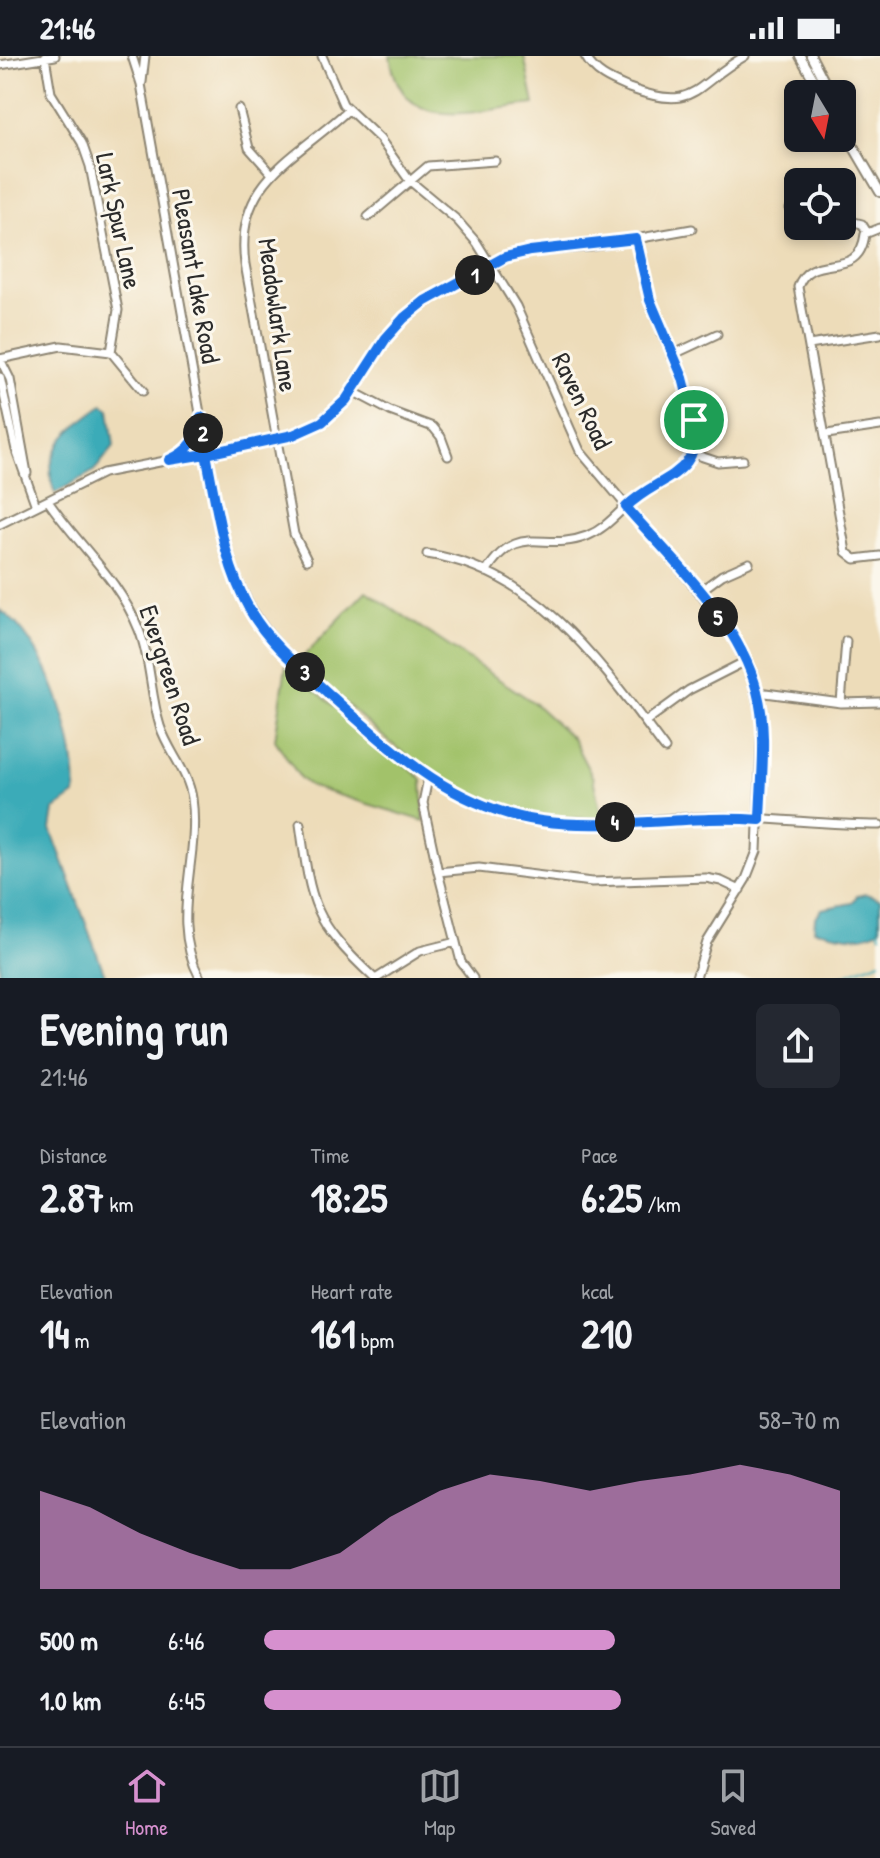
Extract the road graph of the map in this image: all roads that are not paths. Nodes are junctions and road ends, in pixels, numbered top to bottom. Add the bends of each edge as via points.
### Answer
1 (55, 56) edge
2 (132, 56) edge
3 (145, 56) edge
4 (322, 56) edge
5 (585, 56) edge
6 (745, 56) edge
7 (800, 56) edge
8 (811, 56) edge
9 (45, 57) edge
10 (0, 65) edge
11 (815, 80) edge
12 (823, 80) edge
13 (141, 84) junction
14 (239, 109) dead end
15 (348, 110) junction
16 (856, 151) edge
17 (495, 161) dead end
18 (271, 173) junction
19 (409, 180) junction
20 (880, 192) edge
21 (368, 217) dead end
22 (856, 222) edge
23 (880, 228) edge
24 (692, 229) dead end
25 (867, 232) junction
26 (636, 239) junction
27 (492, 266) junction
28 (717, 334) dead end
29 (880, 334) edge
30 (809, 345) junction
31 (111, 352) junction
32 (672, 355) junction
33 (0, 359) edge
34 (0, 377) edge
35 (143, 391) dead end
36 (352, 391) junction
37 (201, 417) junction
38 (880, 426) edge
39 (827, 434) junction
40 (278, 439) junction
41 (691, 453) junction
42 (206, 454) junction
43 (448, 456) dead end
44 (169, 460) junction
45 (743, 460) dead end
46 (28, 484) junction
47 (48, 501) junction
48 (36, 506) junction
49 (626, 507) junction
50 (0, 524) edge
51 (427, 554) dead end
52 (880, 556) edge
53 (307, 560) dead end
54 (749, 563) dead end
55 (486, 572) junction
56 (699, 592) junction
57 (846, 641) dead end
58 (746, 661) junction
59 (758, 692) junction
60 (880, 702) edge
61 (841, 703) junction
62 (645, 722) junction
63 (665, 749) dead end
64 (428, 778) junction
65 (760, 820) junction
66 (300, 824) dead end
67 (880, 825) edge
68 (438, 872) junction
69 (740, 890) junction
70 (456, 942) junction
71 (200, 978) edge
72 (375, 978) edge
73 (473, 978) edge
74 (696, 978) edge

1 - 9 street
2 - 13 street, Pleasant Lake Road
3 - 13 street, Pleasant Lake Road
4 - 15 street, Raven Road
5 - 6 street via 606,78 669,99 698,91
7 - 11 main road
8 - 12 main road
9 - 10 street
9 - 31 street, Lark Spur Lane via 55,103 79,137 90,166 118,310
13 - 37 street, Pleasant Lake Road
14 - 18 street via 249,148
15 - 18 street, Meadowlark Lane
15 - 19 street, Raven Road via 380,139
16 - 20 main road
17 - 19 street via 434,164
18 - 40 street, Meadowlark Lane via 250,211 244,257
19 - 21 street
19 - 27 street, Raven Road via 465,228
22 - 25 street
23 - 25 street
24 - 26 street
25 - 30 street via 855,259 810,269 802,276 798,287
26 - 27 street via 521,252
26 - 32 street via 650,300
27 - 36 street via 404,318
27 - 49 street, Raven Road via 516,306 572,437
28 - 32 street
29 - 30 street
30 - 39 street
31 - 33 street via 61,346
31 - 35 street
32 - 41 street via 694,420
33 - 46 street via 7,366 15,400
34 - 46 street
36 - 40 street via 322,422
36 - 43 street via 433,427
37 - 42 street, Pleasant Lake Road
37 - 44 street via 192,445
38 - 39 street
39 - 52 street via 846,551 850,558
40 - 42 street
40 - 53 street, Meadowlark Lane via 296,540
41 - 45 street via 718,462
41 - 49 street via 677,474
42 - 44 street
42 - 64 street, Pleasant Lake Road via 228,556 258,623 290,659
44 - 47 street via 103,473
46 - 48 street
47 - 48 street
47 - 71 street, Evergreen Road via 117,585 130,610 146,651 161,728 190,786 193,823 184,925
48 - 50 street
49 - 55 street via 588,536 514,542
49 - 56 street, Raven Road
51 - 55 street via 457,558
54 - 56 street
55 - 62 street via 573,631
56 - 58 street, Raven Road
57 - 61 street
58 - 59 street, Raven Road
58 - 62 street via 696,685
59 - 61 street
59 - 65 street, Raven Road
60 - 61 street
62 - 63 street
64 - 65 street, Pleasant Lake Road via 489,808 544,821
64 - 68 street via 423,803
65 - 67 street, Pleasant Lake Road
65 - 69 street, Raven Road via 754,861
66 - 72 street via 316,909 342,948
68 - 69 street via 479,868 592,882 706,878
68 - 70 street
69 - 74 street, Raven Road via 707,942
70 - 72 street via 420,951
70 - 73 street via 463,968

